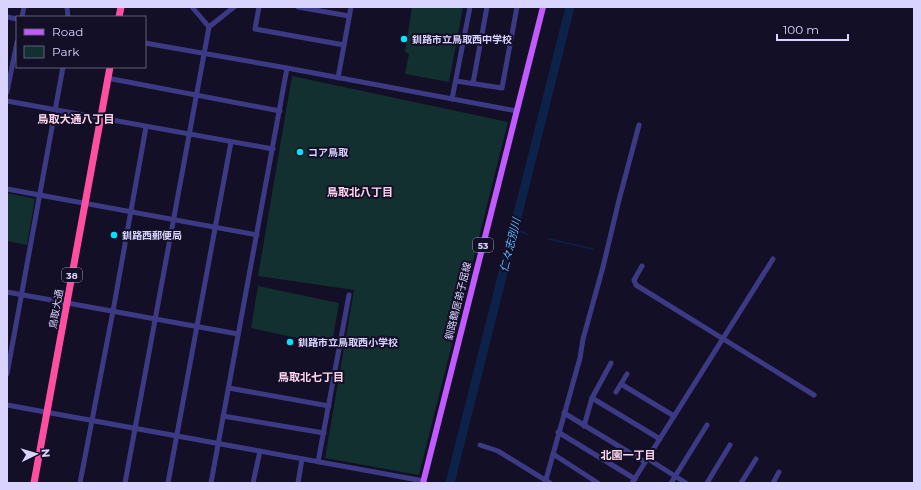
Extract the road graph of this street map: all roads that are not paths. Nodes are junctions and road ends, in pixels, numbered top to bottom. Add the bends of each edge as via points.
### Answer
1 (192, 7) edge
2 (234, 7) edge
3 (258, 7) edge
4 (298, 7) edge
5 (351, 7) edge
6 (470, 7) edge
7 (488, 7) edge
8 (517, 7) edge
9 (543, 7) edge
10 (349, 16) junction
11 (208, 27) junction
12 (146, 43) edge
13 (344, 44) junction
14 (16, 47) edge
15 (204, 54) junction
16 (63, 68) edge
17 (110, 68) edge
18 (287, 68) junction
19 (107, 78) junction
20 (338, 78) junction
21 (456, 81) junction
22 (473, 84) junction
23 (7, 92) edge
24 (196, 96) junction
25 (452, 99) junction
26 (7, 100) edge
27 (56, 110) junction
28 (280, 111) junction
29 (517, 111) junction
30 (101, 117) junction
31 (639, 125) dead end
32 (146, 127) junction
33 (189, 133) junction
34 (231, 142) junction
35 (273, 149) junction
36 (7, 189) edge
37 (39, 195) junction
38 (85, 203) junction
39 (131, 211) junction
40 (173, 219) junction
41 (215, 227) junction
42 (257, 235) junction
43 (773, 259) dead end
44 (642, 266) dead end
45 (7, 292) edge
46 (22, 295) junction
47 (349, 295) dead end
48 (67, 303) junction
49 (113, 311) junction
50 (154, 319) junction
51 (196, 326) junction
52 (238, 334) junction
53 (722, 339) junction
54 (611, 363) dead end
55 (7, 374) edge
56 (627, 374) dead end
57 (621, 384) junction
58 (229, 388) junction
59 (616, 392) dead end
60 (814, 395) dead end
61 (592, 398) junction
62 (7, 404) edge
63 (329, 406) junction
64 (47, 412) junction
65 (564, 413) junction
66 (224, 416) junction
67 (674, 416) junction
68 (92, 420) junction
69 (707, 425) dead end
70 (584, 426) junction
71 (134, 428) junction
72 (558, 432) junction
73 (324, 433) junction
74 (177, 435) junction
75 (660, 439) junction
76 (218, 443) junction
77 (480, 445) dead end
78 (730, 445) dead end
79 (260, 451) junction
80 (552, 454) junction
81 (302, 459) junction
82 (756, 459) dead end
83 (646, 460) junction
84 (318, 462) junction
85 (779, 472) dead end
86 (675, 476) junction
87 (634, 481) edge
88 (423, 482) edge
89 (547, 482) edge
90 (34, 483) edge
91 (80, 483) edge
92 (125, 483) edge
93 (168, 483) edge
94 (211, 483) edge
95 (254, 483) edge
96 (298, 483) edge
97 (598, 483) edge
98 (671, 483) edge
99 (686, 483) edge
100 (707, 483) edge
101 (741, 483) edge
102 (773, 483) edge

1 - 11 street
2 - 11 street
3 - 13 street via 255,29
4 - 10 street
5 - 10 street
6 - 21 street
7 - 22 street
8 - 22 street via 502,88
9 - 29 main road, 釧路鶴居弟子屈線 / 53
10 - 13 street
11 - 15 street
12 - 15 street
13 - 20 street
14 - 23 street
15 - 18 street
15 - 24 street
16 - 27 street
17 - 19 highway, 鳥取大通 / 38
18 - 20 street
18 - 28 street
19 - 24 street
19 - 30 highway, 鳥取大通 / 38
20 - 25 street
21 - 22 street
21 - 25 street
24 - 28 street
24 - 33 street
25 - 29 street
26 - 27 street
27 - 30 street
27 - 37 street
28 - 35 street
29 - 88 main road, 釧路鶴居弟子屈線 / 53
30 - 32 street
30 - 38 highway, 鳥取大通 / 38
31 - 65 street
32 - 33 street
32 - 39 street
33 - 34 street
33 - 40 street
34 - 35 street
34 - 41 street
35 - 42 street
36 - 37 street
37 - 38 street
37 - 46 street
38 - 39 street
38 - 48 highway, 鳥取大通 / 38
39 - 40 street
39 - 49 street
40 - 41 street
40 - 50 street
41 - 42 street
41 - 51 street
42 - 52 street
43 - 53 street
44 - 53 street via 634,280 636,285
45 - 46 street
46 - 48 street
46 - 55 street
47 - 63 street
48 - 49 street
48 - 64 highway, 鳥取大通 / 38
49 - 50 street
49 - 68 street
50 - 51 street
50 - 71 street
51 - 52 street
51 - 74 street
52 - 58 street
53 - 60 street
53 - 67 street
54 - 61 street
56 - 57 street
57 - 59 street
57 - 67 street
58 - 63 street
58 - 66 street
61 - 70 street
61 - 75 street
62 - 64 street
63 - 73 street
64 - 68 street
64 - 90 highway, 鳥取大通 / 38
65 - 70 street
65 - 72 street
66 - 73 street
66 - 76 street
67 - 75 street
68 - 71 street
68 - 91 street
69 - 86 street
70 - 83 street
71 - 74 street
71 - 92 street
72 - 80 street
72 - 87 street
73 - 84 street
74 - 76 street
74 - 93 street
75 - 83 street
76 - 79 street
76 - 94 street
77 - 89 street via 498,451
78 - 100 street
79 - 81 street
79 - 95 street
80 - 89 street
80 - 97 street
81 - 84 street
81 - 96 street
82 - 101 street
83 - 86 street
83 - 87 street
84 - 88 street
85 - 102 street
86 - 98 street
86 - 99 street

